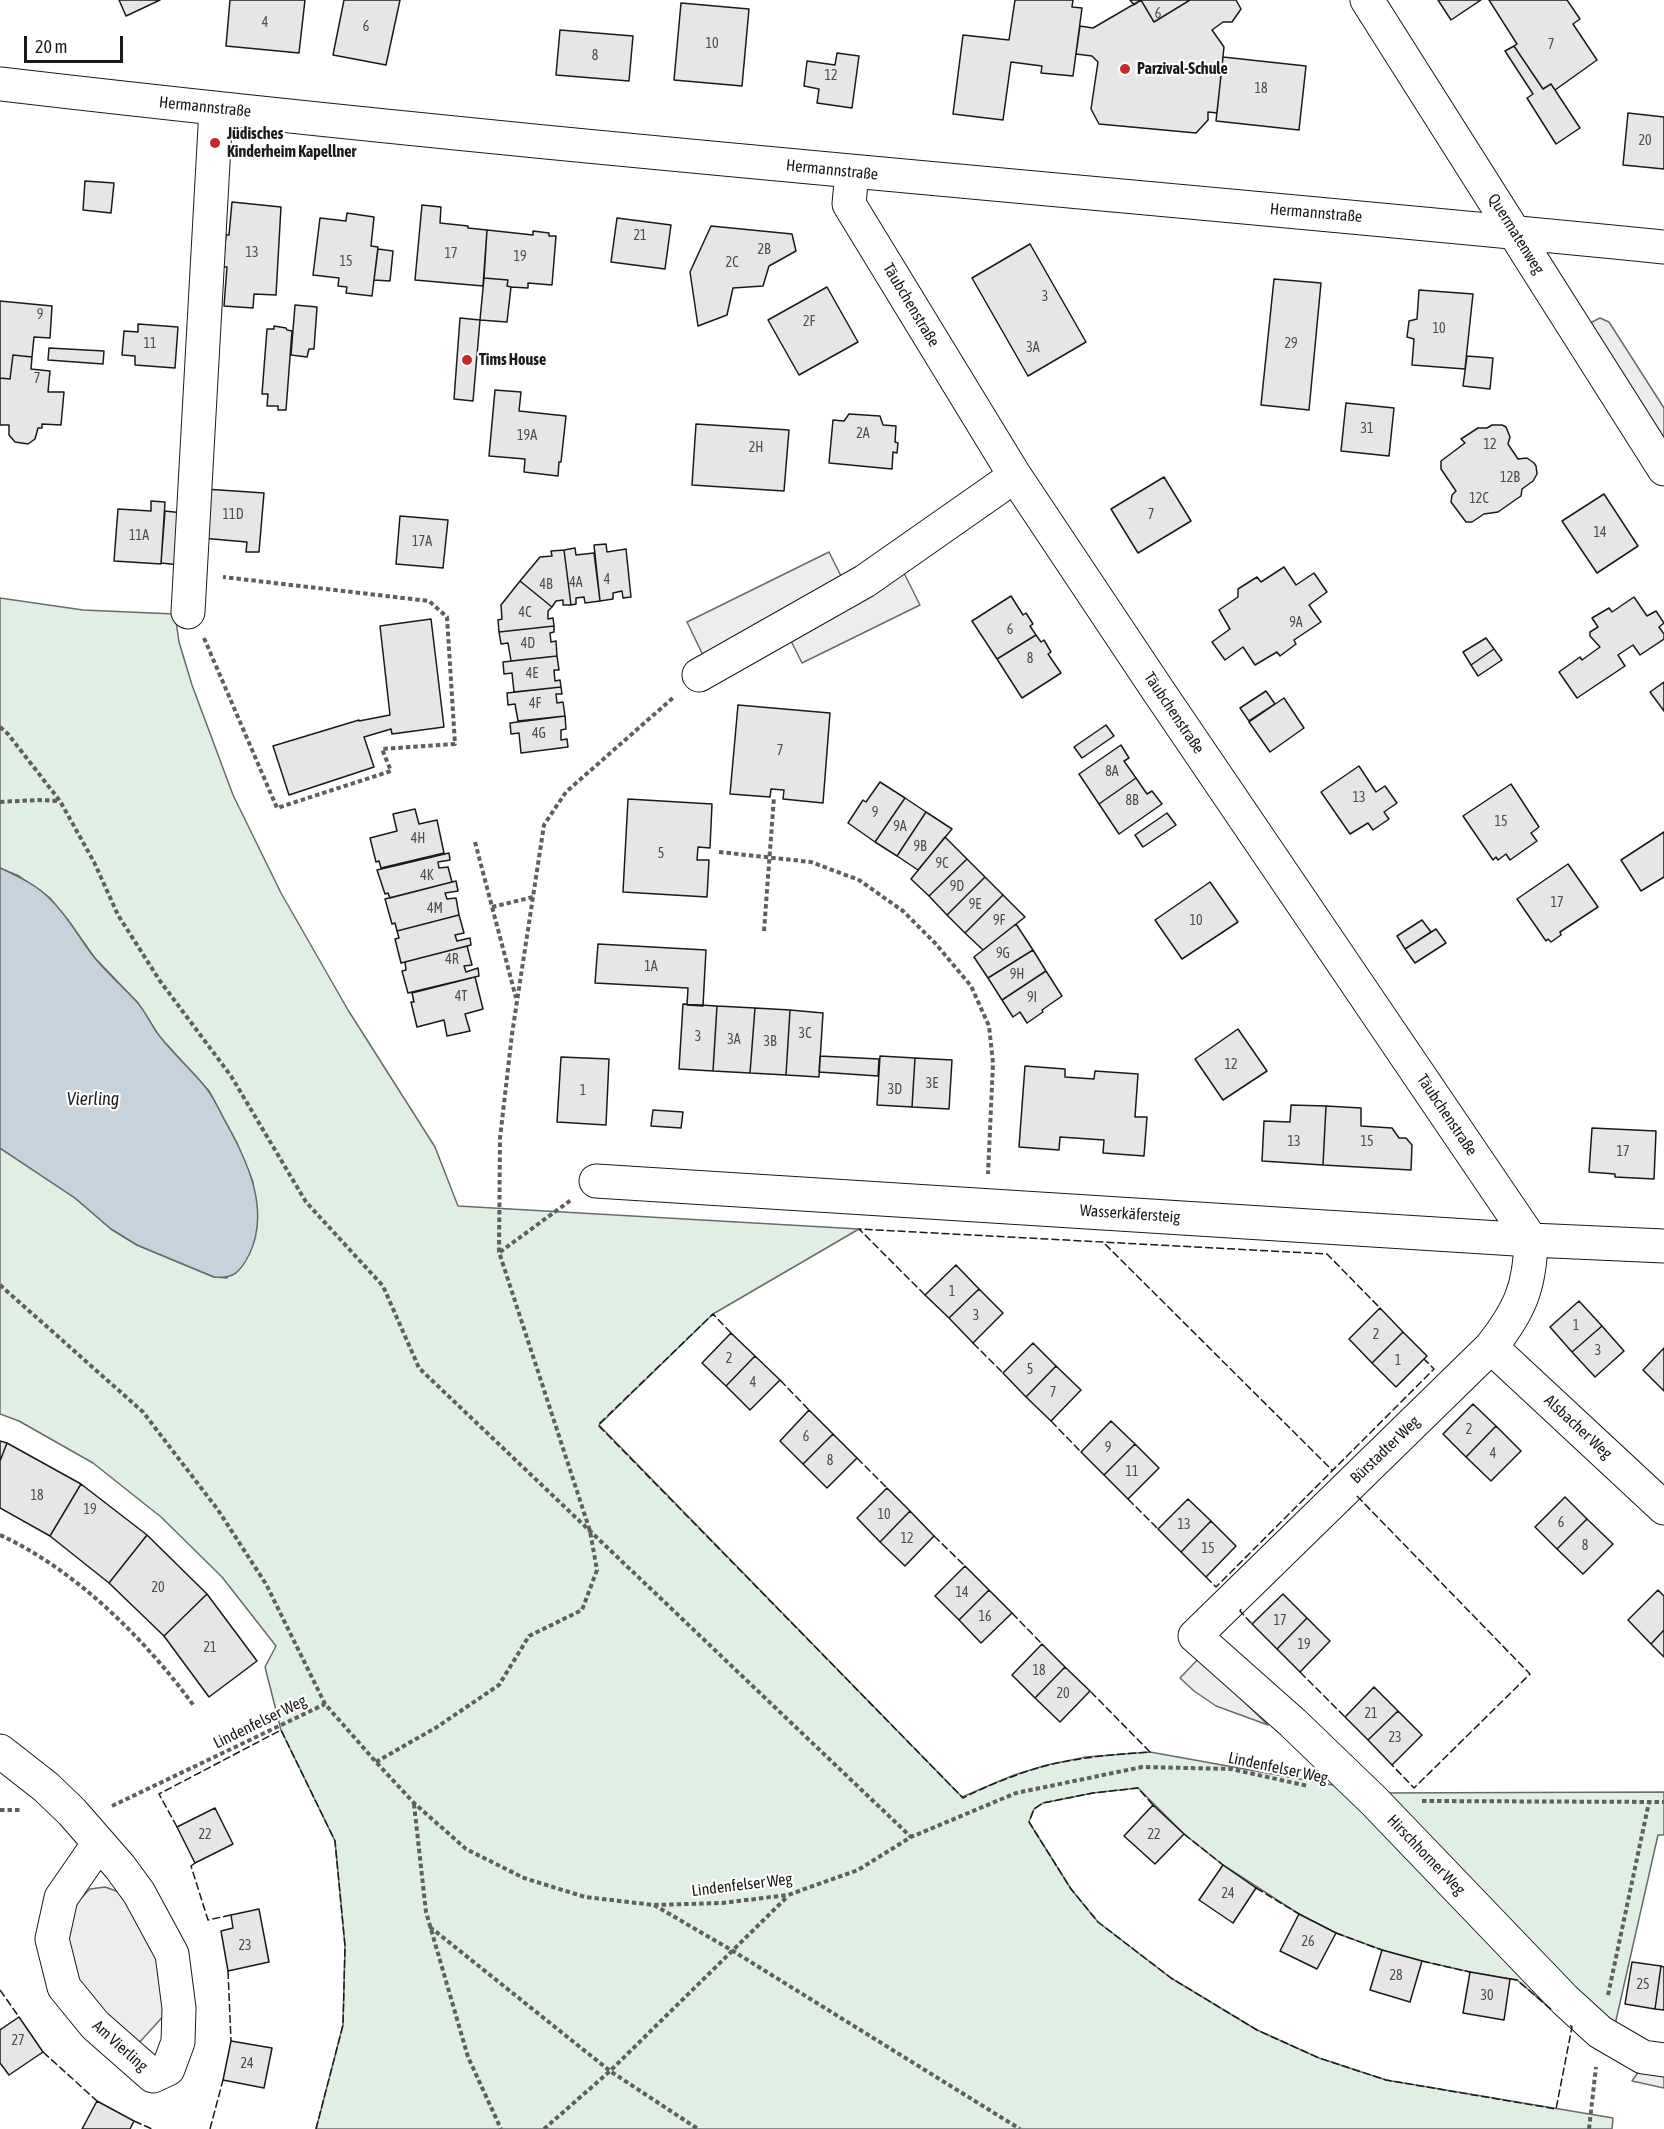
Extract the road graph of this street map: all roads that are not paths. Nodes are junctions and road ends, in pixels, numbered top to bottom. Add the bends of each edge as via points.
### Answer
1 (1367, 0) edge
2 (0, 84) edge
3 (216, 109) junction
4 (852, 172) junction
5 (1515, 232) junction
6 (1664, 247) edge
7 (1664, 469) edge
8 (1015, 476) junction
9 (188, 612) road end
10 (699, 675) road end
11 (596, 1181) road end
12 (1531, 1240) junction
13 (1664, 1246) edge
14 (1491, 1347) junction
15 (1664, 1508) edge
16 (1195, 1636) joint
17 (0, 1751) edge
18 (99, 1843) junction
19 (1664, 2060) edge

1 - 5 street, Quermatenweg
2 - 3 street, Hermannstraße
3 - 4 street, Hermannstraße
3 - 9 street
4 - 5 street, Hermannstraße
4 - 8 street, Täubchenstraße via 849,204
5 - 6 street, Hermannstraße
5 - 7 street, Quermatenweg
8 - 10 street via 865,581
8 - 12 street, Täubchenstraße
11 - 12 street, Wasserkäfersteig
12 - 13 street, Wasserkäfersteig
12 - 14 street, Bürstadter Weg via 1523,1298
14 - 15 street, Alsbacher Weg
14 - 16 street, Bürstadter Weg
16 - 19 street, Hirschhorner Weg via 1374,1801 1600,2032 1643,2057
17 - 18 street, Am Vierling via 46,1787
18 - 18 street, Am Vierling via 139,1893 172,1954 179,2008 178,2042 168,2069 153,2076 95,2025 64,1987 52,1939 62,1898

